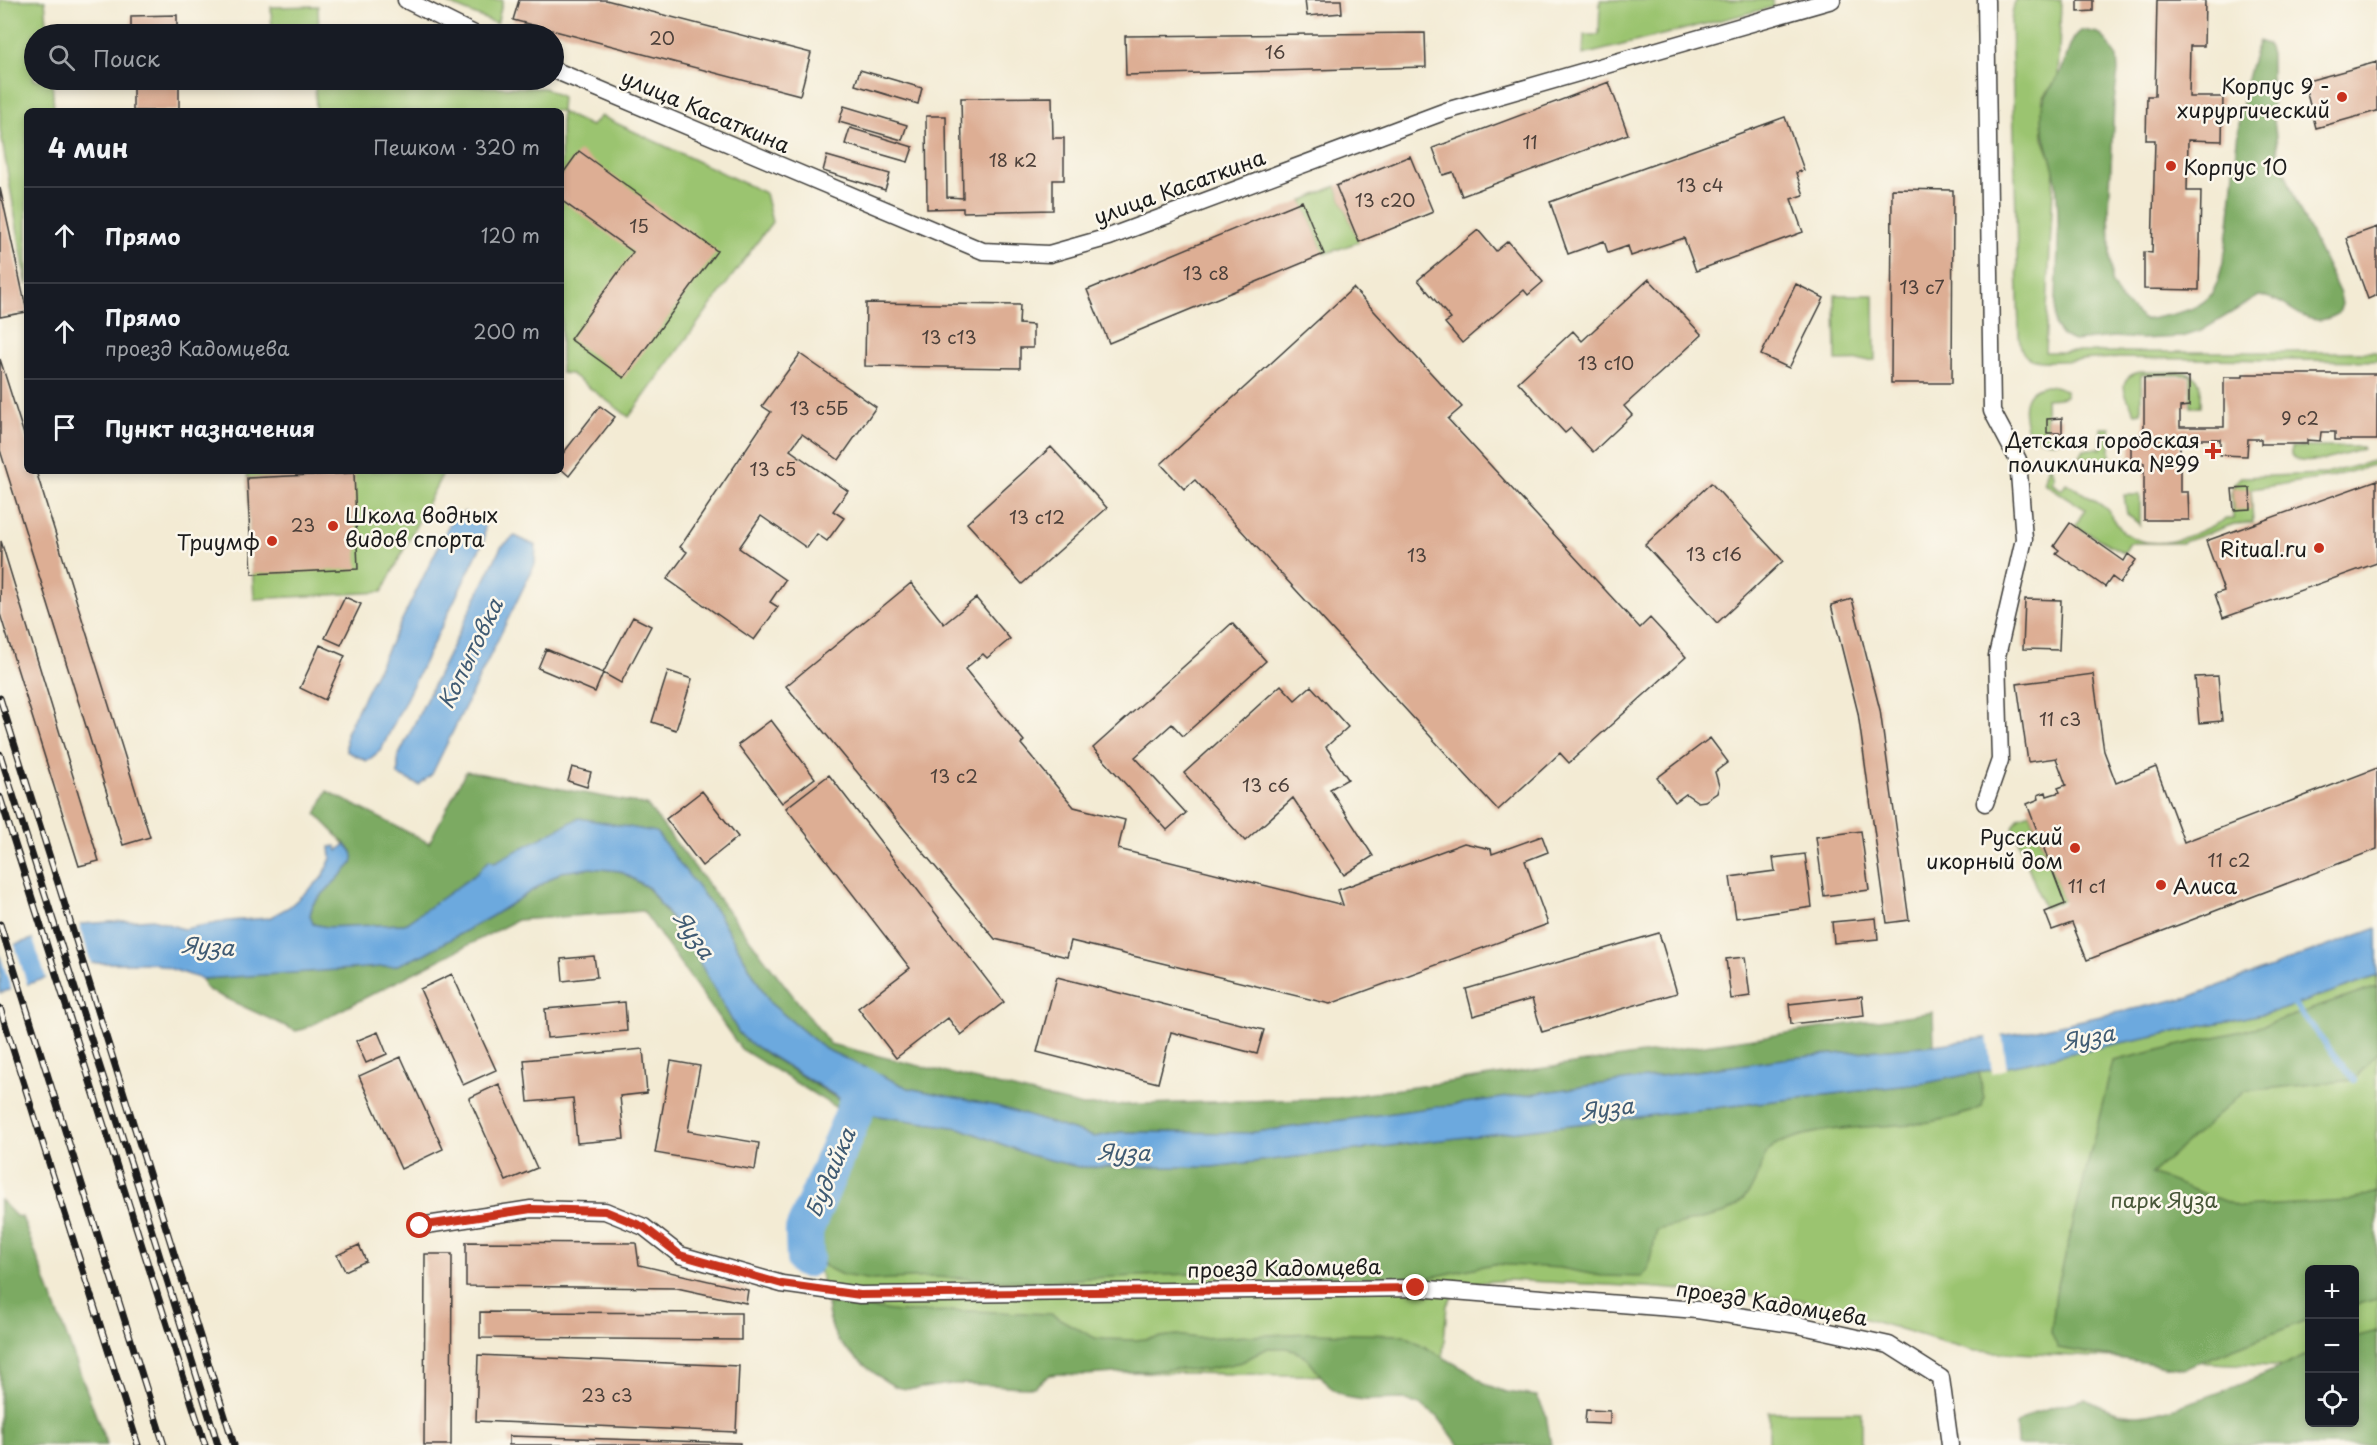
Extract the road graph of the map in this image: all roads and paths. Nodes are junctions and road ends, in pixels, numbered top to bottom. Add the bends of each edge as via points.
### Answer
1 (406, 0) edge
2 (1832, 0) edge
3 (1986, 0) edge
4 (454, 24) edge
5 (564, 74) edge
6 (1985, 803) dead end
7 (420, 1226) dead end
8 (1950, 1445) edge

1 - 4 street
2 - 5 street, улица Касаткина via 1446,111 1109,237 1049,254 983,251
3 - 6 street via 1992,411 2018,460 2024,539 1997,656 2000,760
7 - 8 street, проезд Кадомцева via 531,1209 605,1211 644,1227 680,1255 795,1286 860,1295 1416,1288 1697,1310 1798,1325 1889,1345 1941,1378

